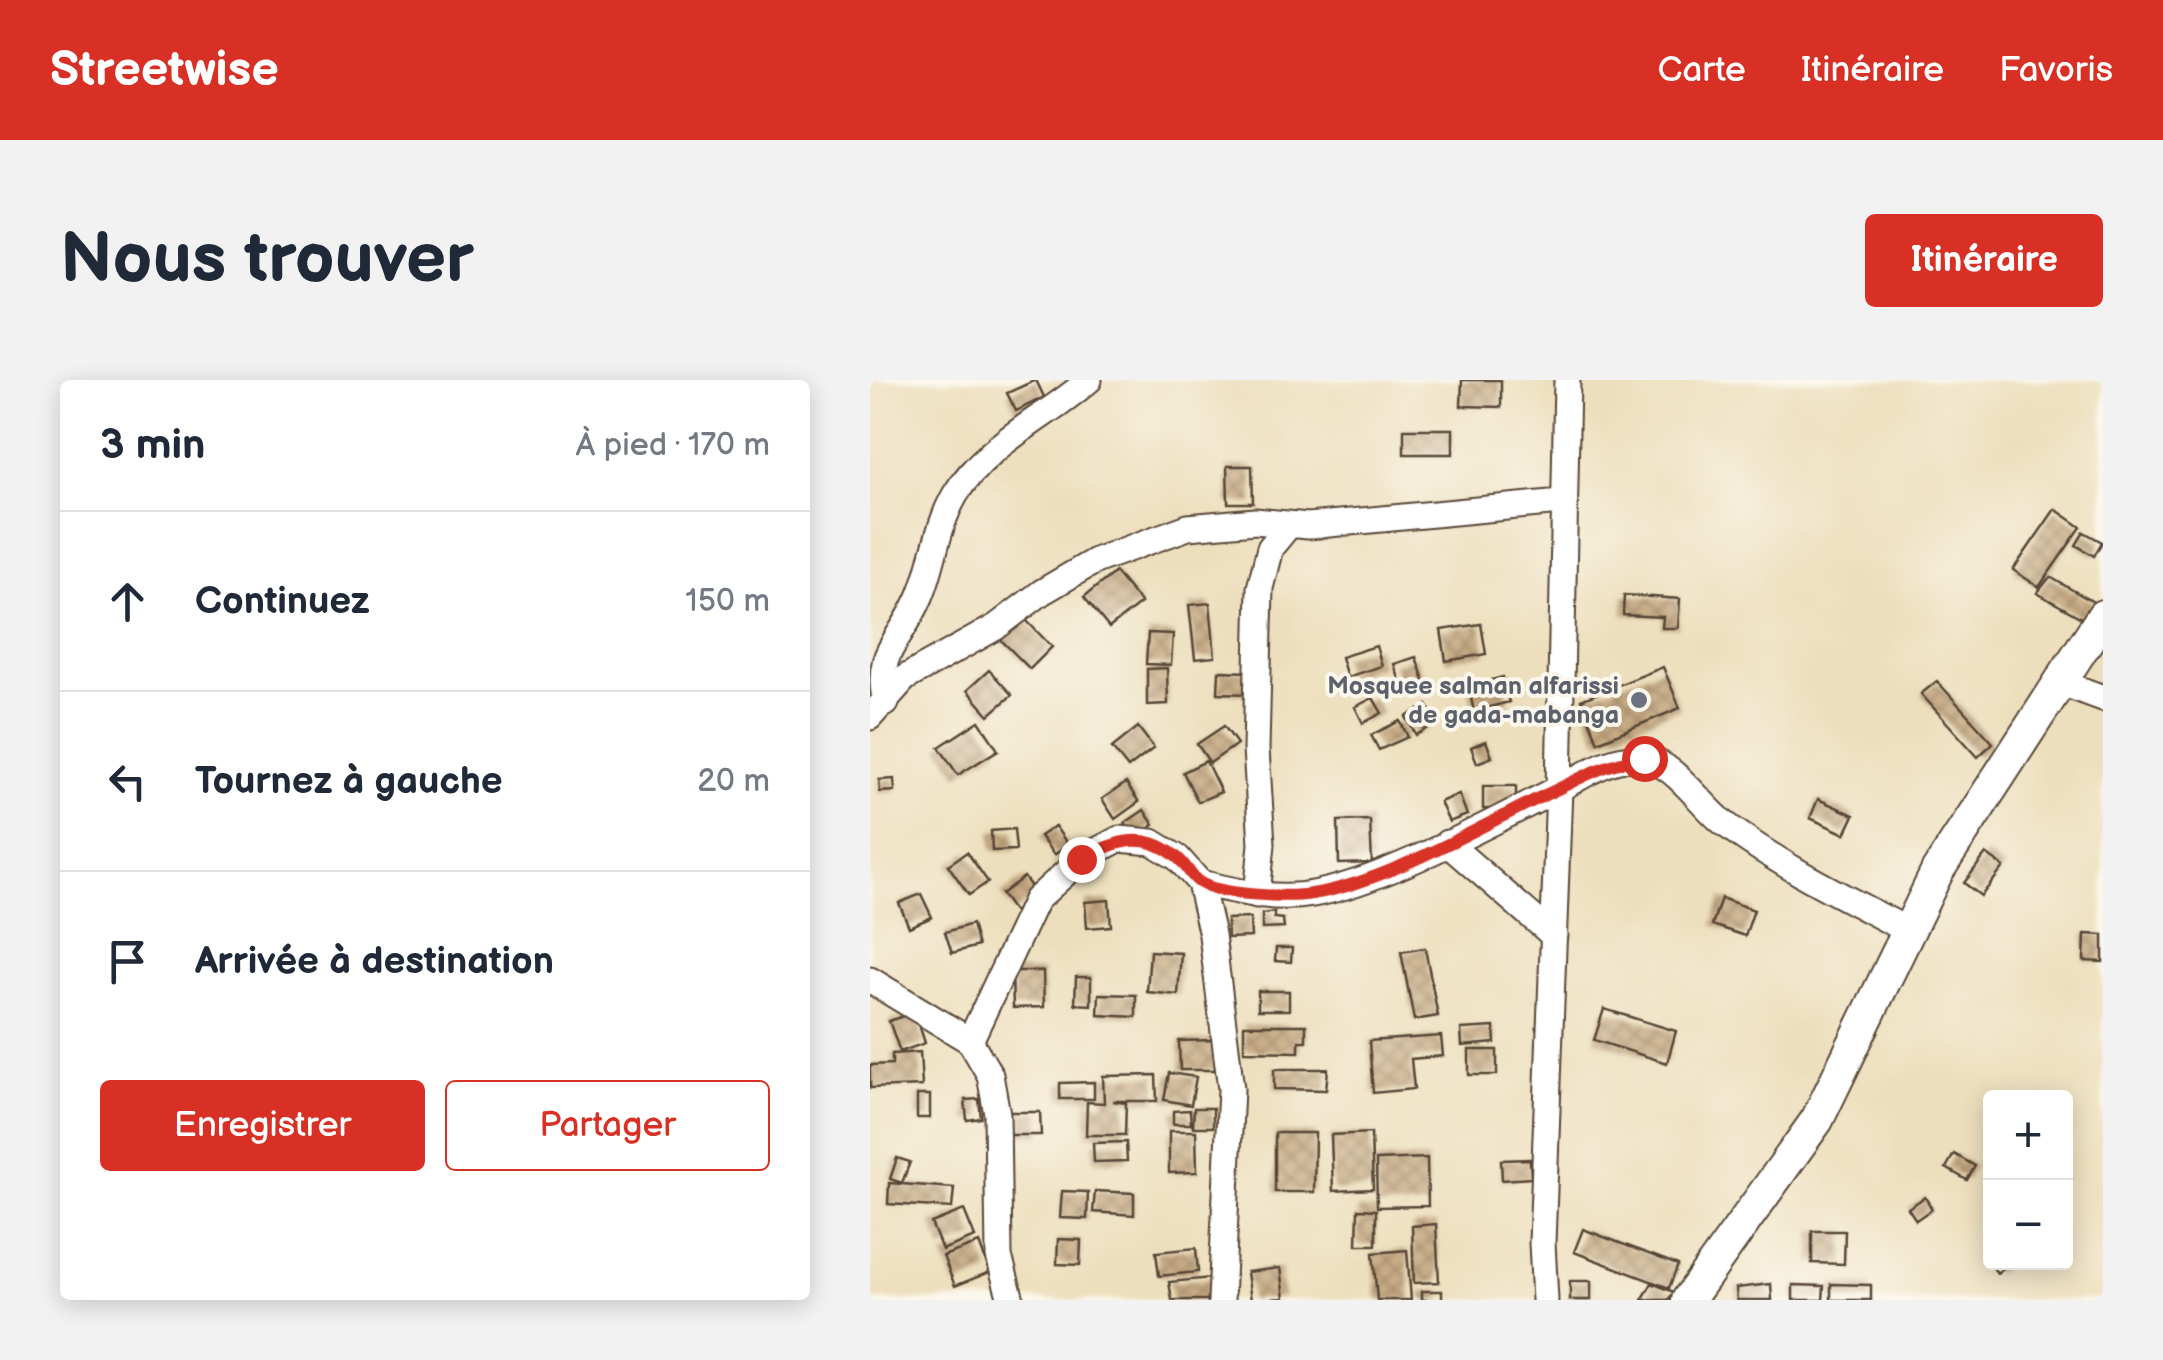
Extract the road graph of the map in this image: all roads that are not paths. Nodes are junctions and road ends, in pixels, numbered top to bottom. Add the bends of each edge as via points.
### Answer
1 (1089, 380) edge
2 (1566, 380) edge
3 (1561, 502) junction
4 (1288, 525) junction
5 (2103, 616) edge
6 (2059, 682) junction
7 (2103, 698) edge
8 (878, 710) edge
9 (1559, 789) junction
10 (1447, 843) junction
11 (1200, 883) junction
12 (1257, 895) junction
13 (1910, 931) junction
14 (1554, 936) junction
15 (870, 980) edge
16 (970, 1041) junction
17 (1011, 1300) edge
18 (1221, 1300) edge
19 (1546, 1300) edge
20 (1688, 1300) edge

1 - 8 street via 992,452 956,494 939,527 920,597 880,666
2 - 3 street
3 - 4 street
3 - 9 street
4 - 8 street via 1188,527 1095,561 905,678
4 - 12 street via 1270,548 1260,588
5 - 6 street
6 - 7 street
6 - 13 street via 1946,856
9 - 10 street
9 - 13 street via 1610,762 1644,758 1801,875
9 - 14 street
10 - 12 street via 1312,894
10 - 14 street
11 - 12 street
11 - 16 street via 1152,842 1119,839 1081,859 1036,900
11 - 18 street via 1231,1090
13 - 20 street via 1817,1120
14 - 19 street via 1542,1242
15 - 16 street
16 - 17 street via 990,1075 997,1114 999,1256

